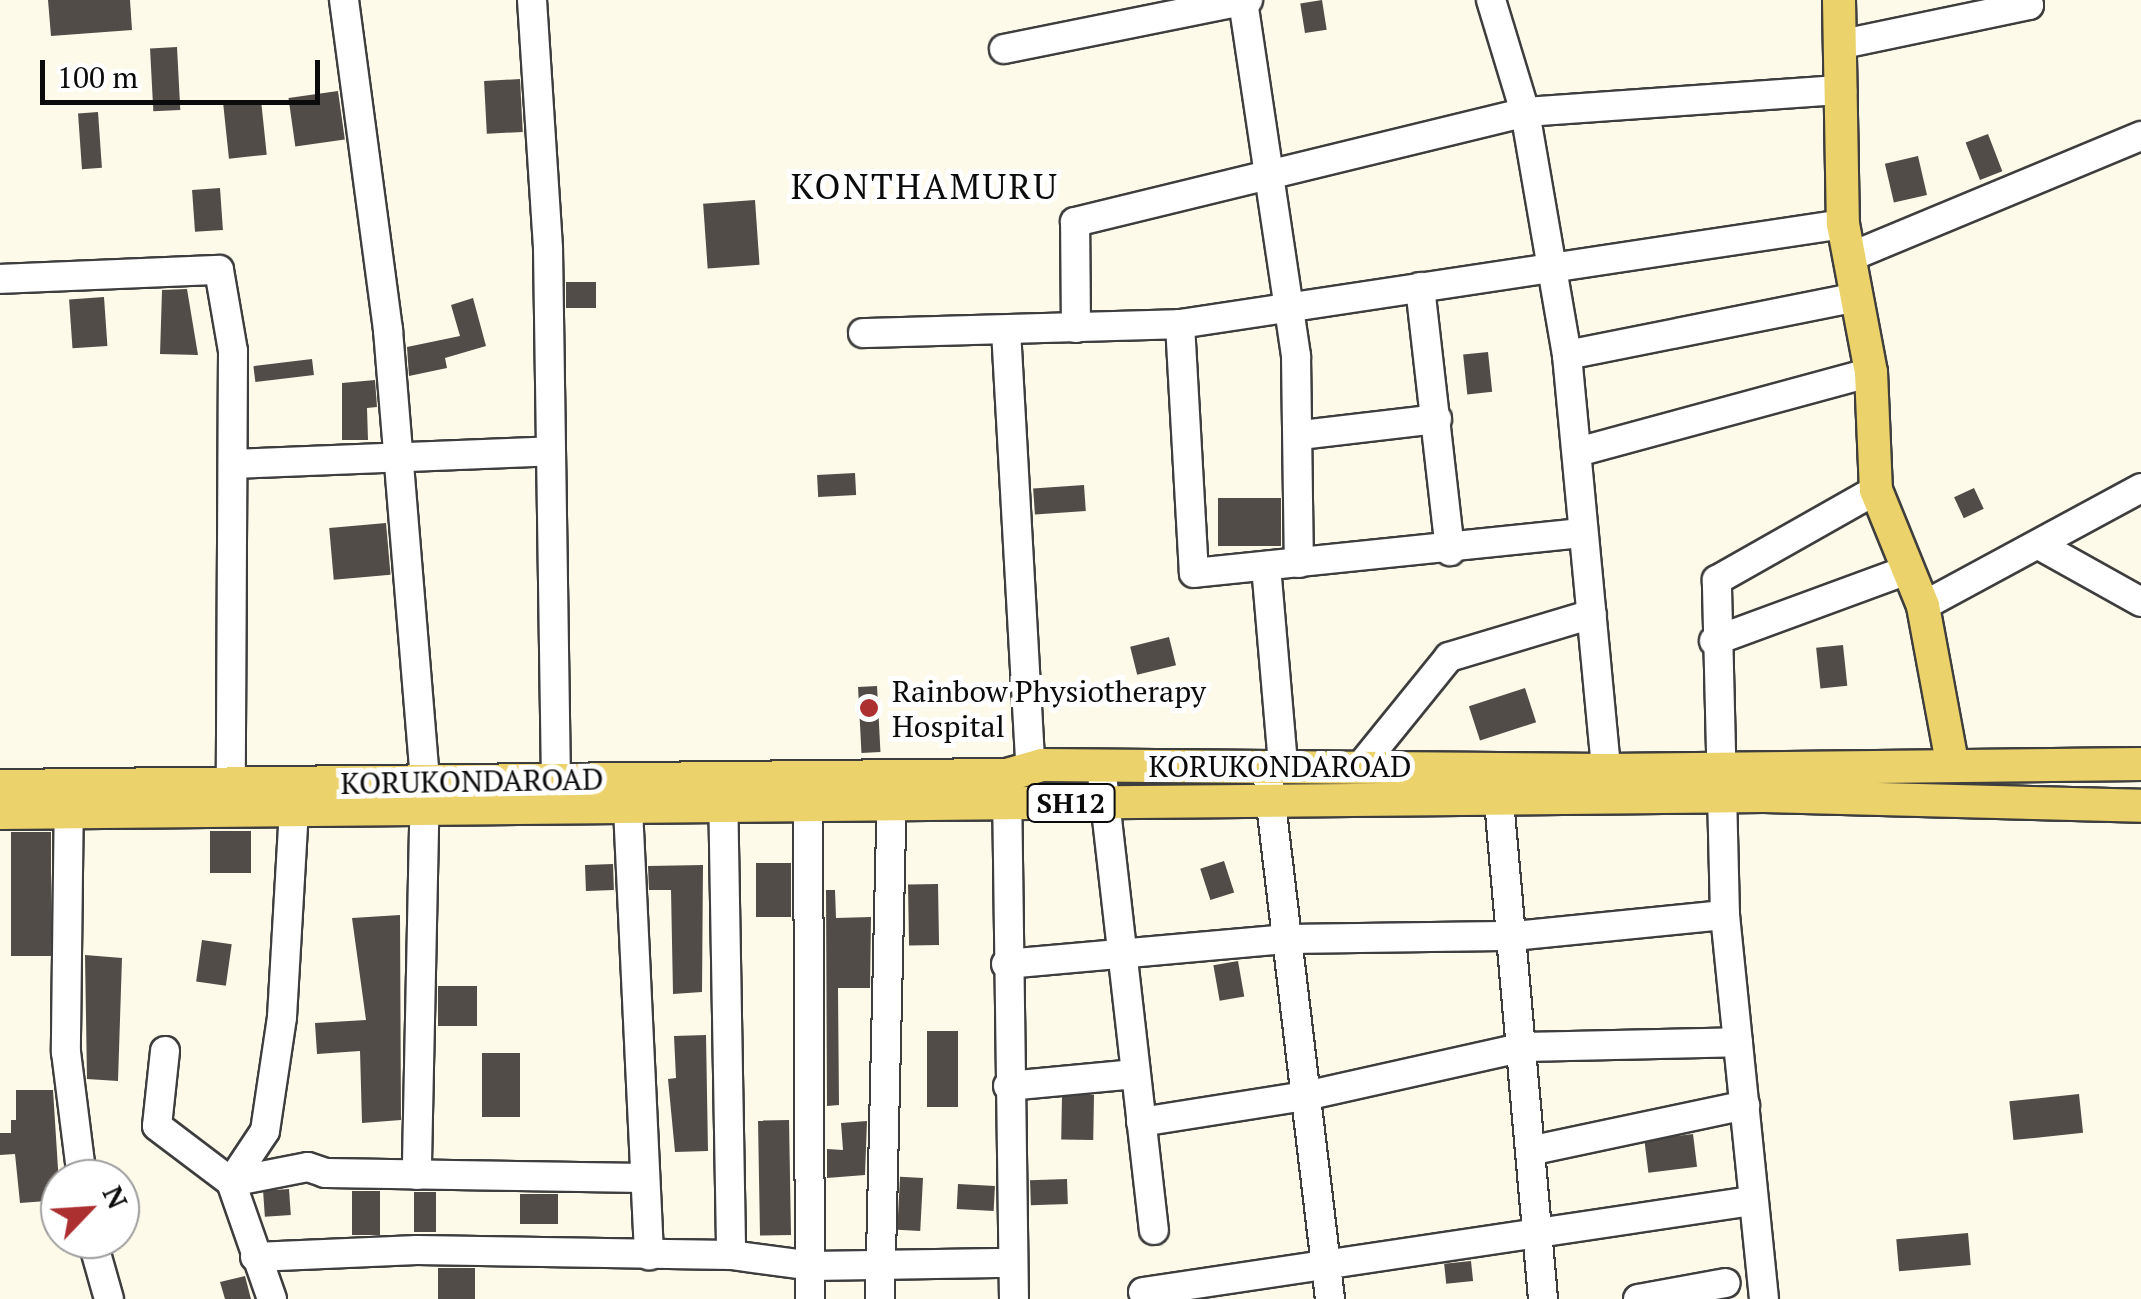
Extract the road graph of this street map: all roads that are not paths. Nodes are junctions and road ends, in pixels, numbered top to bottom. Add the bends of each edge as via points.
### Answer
1 (344, 0) edge
2 (532, 0) edge
3 (1246, 0) edge
4 (1491, 0) edge
5 (1839, 0) edge
6 (2027, 0) edge
7 (1198, 5) edge
8 (1838, 45) junction
9 (1004, 49) dead end
10 (1842, 90) junction
11 (1525, 112) junction
12 (2141, 136) edge
13 (1270, 172) junction
14 (1843, 224) junction
15 (1850, 257) junction
16 (1551, 266) junction
17 (0, 278) edge
18 (1420, 287) junction
19 (1857, 297) junction
20 (1289, 308) junction
21 (1180, 324) junction
22 (1076, 328) junction
23 (1006, 330) junction
24 (863, 333) dead end
25 (1567, 355) junction
26 (1870, 372) junction
27 (1437, 419) junction
28 (1301, 435) junction
29 (551, 451) junction
30 (1581, 451) junction
31 (399, 462) junction
32 (234, 464) junction
33 (2141, 488) edge
34 (1876, 490) junction
35 (1582, 533) junction
36 (2039, 545) junction
37 (1450, 551) junction
38 (1299, 562) junction
39 (1266, 566) junction
40 (1906, 570) junction
41 (2141, 602) edge
42 (1922, 606) junction
43 (1592, 614) junction
44 (1714, 641) junction
45 (1952, 762) junction
46 (2141, 764) edge
47 (1101, 766) junction
48 (1496, 766) junction
49 (1275, 767) junction
50 (1360, 768) junction
51 (1606, 770) junction
52 (556, 780) junction
53 (1014, 781) junction
54 (1722, 781) junction
55 (231, 783) junction
56 (0, 786) edge
57 (892, 791) junction
58 (808, 792) junction
59 (723, 793) junction
60 (627, 794) junction
61 (424, 796) junction
62 (295, 797) junction
63 (1499, 798) junction
64 (69, 799) junction
65 (1271, 801) junction
66 (1105, 802) junction
67 (2141, 806) edge
68 (0, 813) edge
69 (1726, 914) junction
70 (1514, 936) junction
71 (1288, 939) junction
72 (1120, 954) junction
73 (1006, 964) junction
74 (1738, 1042) junction
75 (1524, 1047) junction
76 (165, 1051) dead end
77 (1135, 1074) junction
78 (1008, 1086) junction
79 (1305, 1096) junction
80 (1745, 1105) junction
81 (1141, 1122) junction
82 (1534, 1150) junction
83 (79, 1159) edge
84 (417, 1175) junction
85 (645, 1178) junction
86 (231, 1182) junction
87 (1752, 1201) junction
88 (1154, 1230) dead end
89 (1539, 1231) junction
90 (649, 1255) junction
91 (731, 1255) junction
92 (255, 1257) junction
93 (98, 1259) edge
94 (1013, 1263) junction
95 (880, 1264) junction
96 (810, 1265) junction
97 (1325, 1266) junction
98 (1726, 1284) dead end
99 (1142, 1292) dead end
100 (110, 1299) edge
101 (272, 1299) edge
102 (810, 1299) edge
103 (880, 1299) edge
104 (1014, 1299) edge
105 (1330, 1299) edge
106 (1543, 1299) edge
107 (1638, 1299) edge
108 (1764, 1299) edge

1 - 31 street
2 - 29 street via 548,249
3 - 7 street
3 - 13 street
4 - 11 street
5 - 8 main road
6 - 8 street via 2029,5
7 - 9 street
8 - 10 main road
10 - 11 street
10 - 14 main road
11 - 13 street
11 - 16 street
12 - 15 street
13 - 20 street
13 - 22 street via 1075,222
14 - 15 main road
14 - 16 street
15 - 19 main road
16 - 18 street
16 - 25 street
17 - 32 street via 219,270 233,352
18 - 20 street
18 - 27 street
19 - 25 street
19 - 26 main road
20 - 21 street
20 - 28 street
21 - 22 street
21 - 39 street via 1194,573
22 - 23 street
23 - 24 street
23 - 53 street
25 - 30 street
26 - 30 street
26 - 34 main road
27 - 28 street
27 - 37 street
28 - 38 street
29 - 31 street
29 - 52 street
30 - 35 street
31 - 32 street
31 - 61 street
32 - 55 street
33 - 36 street
34 - 40 main road
34 - 44 street via 1717,580
35 - 37 street
35 - 43 street
36 - 41 street
36 - 42 street
37 - 38 street
38 - 39 street
39 - 49 street
40 - 42 main road
40 - 44 street
42 - 45 main road
43 - 50 street via 1449,657
43 - 51 street
44 - 54 street
45 - 46 main road, KORUKONDAROAD / SH12
45 - 54 main road, KORUKONDAROAD / SH12
47 - 49 main road, KORUKONDAROAD / SH12
47 - 53 main road, KORUKONDAROAD / SH12
47 - 66 street
48 - 50 main road, KORUKONDAROAD / SH12
48 - 51 main road, KORUKONDAROAD / SH12
48 - 63 street
49 - 50 main road, KORUKONDAROAD / SH12
49 - 65 street
51 - 54 main road, KORUKONDAROAD / SH12
52 - 60 main road, KORUKONDAROAD / SH12
52 - 61 main road, KORUKONDAROAD / SH12
53 - 57 main road, KORUKONDAROAD / SH12
53 - 66 main road, SH12
53 - 73 street
54 - 63 main road, SH12
54 - 67 main road, SH12
54 - 69 street
55 - 62 main road, KORUKONDAROAD / SH12
55 - 64 main road, KORUKONDAROAD / SH12
56 - 64 main road, KORUKONDAROAD / SH12
57 - 58 main road, KORUKONDAROAD / SH12
57 - 95 street
58 - 59 main road, KORUKONDAROAD / SH12
58 - 96 street
59 - 60 main road, KORUKONDAROAD / SH12
59 - 91 street
60 - 61 main road, SH12
60 - 85 street
61 - 62 main road, KORUKONDAROAD / SH12
61 - 84 street
62 - 64 main road, SH12
62 - 86 street via 282,1017 265,1131
63 - 65 main road, SH12
63 - 70 street
64 - 68 main road, SH12
64 - 83 street via 66,1052
65 - 66 main road, SH12
65 - 71 street
66 - 72 street
69 - 70 street
69 - 74 street
70 - 71 street
70 - 75 street
71 - 72 street
71 - 79 street
72 - 73 street
72 - 77 street
73 - 78 street
74 - 75 street
74 - 80 street
75 - 79 street
75 - 82 street
76 - 86 street via 157,1126
77 - 78 street
77 - 81 street
78 - 94 street
79 - 81 street
79 - 97 street
80 - 82 street
80 - 87 street
81 - 88 street
82 - 89 street
84 - 85 street
84 - 86 street via 308,1167
85 - 90 street
86 - 92 street
87 - 89 street
87 - 108 street
89 - 97 street
89 - 106 street
90 - 91 street
90 - 92 street via 417,1250
91 - 96 street
92 - 101 street
93 - 100 street
94 - 95 street
94 - 104 street
95 - 96 street
95 - 103 street
96 - 102 street
97 - 99 street
97 - 105 street
98 - 107 street

